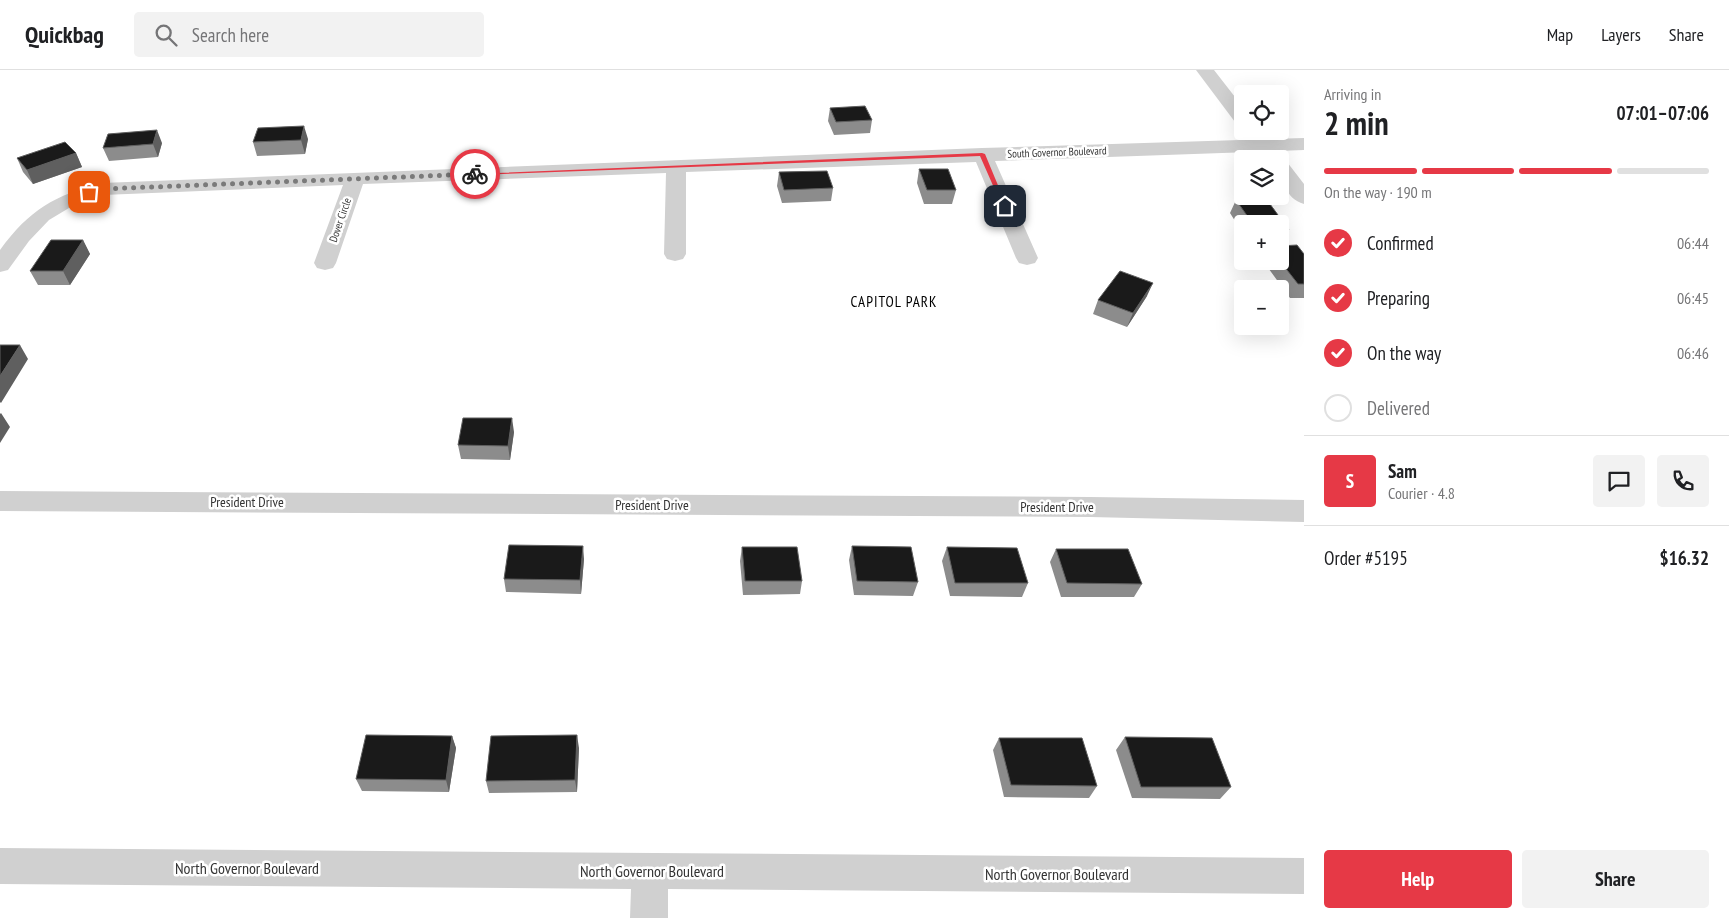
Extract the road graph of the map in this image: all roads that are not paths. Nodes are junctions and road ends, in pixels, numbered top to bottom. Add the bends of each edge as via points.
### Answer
1 (1205, 70) edge
2 (1234, 108) edge
3 (1304, 144) edge
4 (1264, 145) edge
5 (982, 154) junction
6 (676, 167) junction
7 (354, 178) junction
8 (1289, 178) edge
9 (1304, 198) edge
10 (674, 254) dead end
11 (1027, 258) dead end
12 (325, 263) dead end
13 (0, 265) edge
14 (0, 501) edge
15 (1304, 511) edge
16 (0, 866) edge
17 (650, 871) junction
18 (1304, 876) edge
19 (649, 918) edge

1 - 2 street
3 - 4 street, South Governor Boulevard
4 - 5 street, South Governor Boulevard
5 - 6 street, South Governor Boulevard
5 - 11 street
6 - 7 street, South Governor Boulevard
6 - 10 street
7 - 12 street, Dover Circle
7 - 13 street, South Governor Boulevard via 102,189 76,196 41,215 26,229
8 - 9 street
14 - 15 street, President Drive
16 - 17 street, North Governor Boulevard
17 - 18 street, North Governor Boulevard
17 - 19 street

